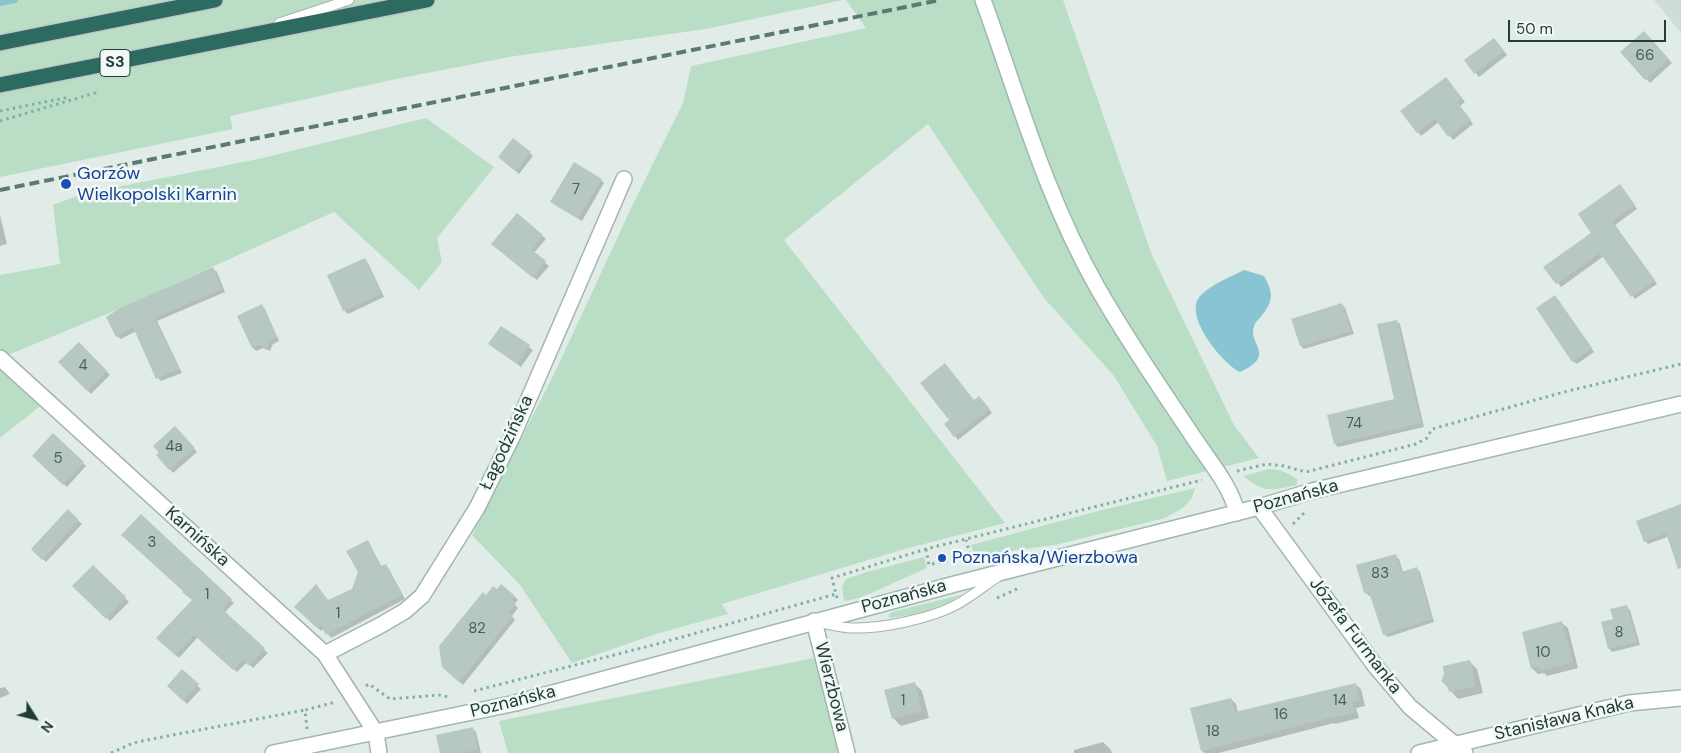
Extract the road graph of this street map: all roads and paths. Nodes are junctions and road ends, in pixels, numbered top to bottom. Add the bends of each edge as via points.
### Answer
1 (215, 0) edge
2 (349, 0) edge
3 (427, 0) edge
4 (983, 0) edge
5 (230, 40) junction
6 (0, 43) edge
7 (0, 85) edge
8 (95, 90) dead end
9 (66, 102) junction
10 (0, 111) edge
11 (0, 122) edge
12 (624, 179) dead end
13 (0, 358) edge
14 (1681, 364) edge
15 (1681, 404) edge
16 (1219, 476) junction
17 (1259, 507) junction
18 (1237, 513) junction
19 (966, 540) junction
20 (926, 549) junction
21 (1007, 570) junction
22 (836, 594) junction
23 (840, 614) junction
24 (814, 621) junction
25 (325, 654) junction
26 (472, 692) dead end
27 (352, 695) junction
28 (455, 696) dead end
29 (1681, 698) edge
30 (306, 710) junction
31 (376, 733) junction
32 (309, 745) junction
33 (1459, 749) edge
34 (111, 753) edge
35 (272, 753) edge
36 (379, 753) edge
37 (847, 753) edge
38 (1419, 753) edge

1 - 6 highway, S3
2 - 5 lane
3 - 5 highway, S3
4 - 16 street via 1033,148 1067,230 1129,340
5 - 7 highway, S3
8 - 9 path via 95,93
9 - 10 path via 66,98
9 - 11 path
12 - 25 street, Łagodzińska via 513,435 477,508 422,596 406,611
13 - 25 street, Karnińska
14 - 16 path via 1432,429 1427,438 1416,444 1306,472 1267,464
15 - 17 street, Poznańska via 1312,491
16 - 18 street
16 - 19 path
17 - 18 street, Poznańska
17 - 33 street, Józefa Furmanka via 1376,667 1410,707
18 - 21 street, Poznańska
19 - 20 path
19 - 20 path via 970,554 929,565
20 - 22 path via 832,578
21 - 23 street, Poznańska
21 - 24 lane via 944,611 865,628
22 - 23 path
22 - 26 path
23 - 24 street, Poznańska
24 - 31 street, Poznańska via 516,702
24 - 37 street, Wierzbowa
25 - 27 street, Karnińska
27 - 28 path via 369,684 390,699
27 - 30 path
27 - 31 street, Karnińska
29 - 33 street, Stanisława Knaka via 1628,703
30 - 32 path
30 - 34 path via 133,743
31 - 32 street, Poznańska
31 - 36 street
32 - 35 street, Poznańska
33 - 38 street, Stanisława Knaka

